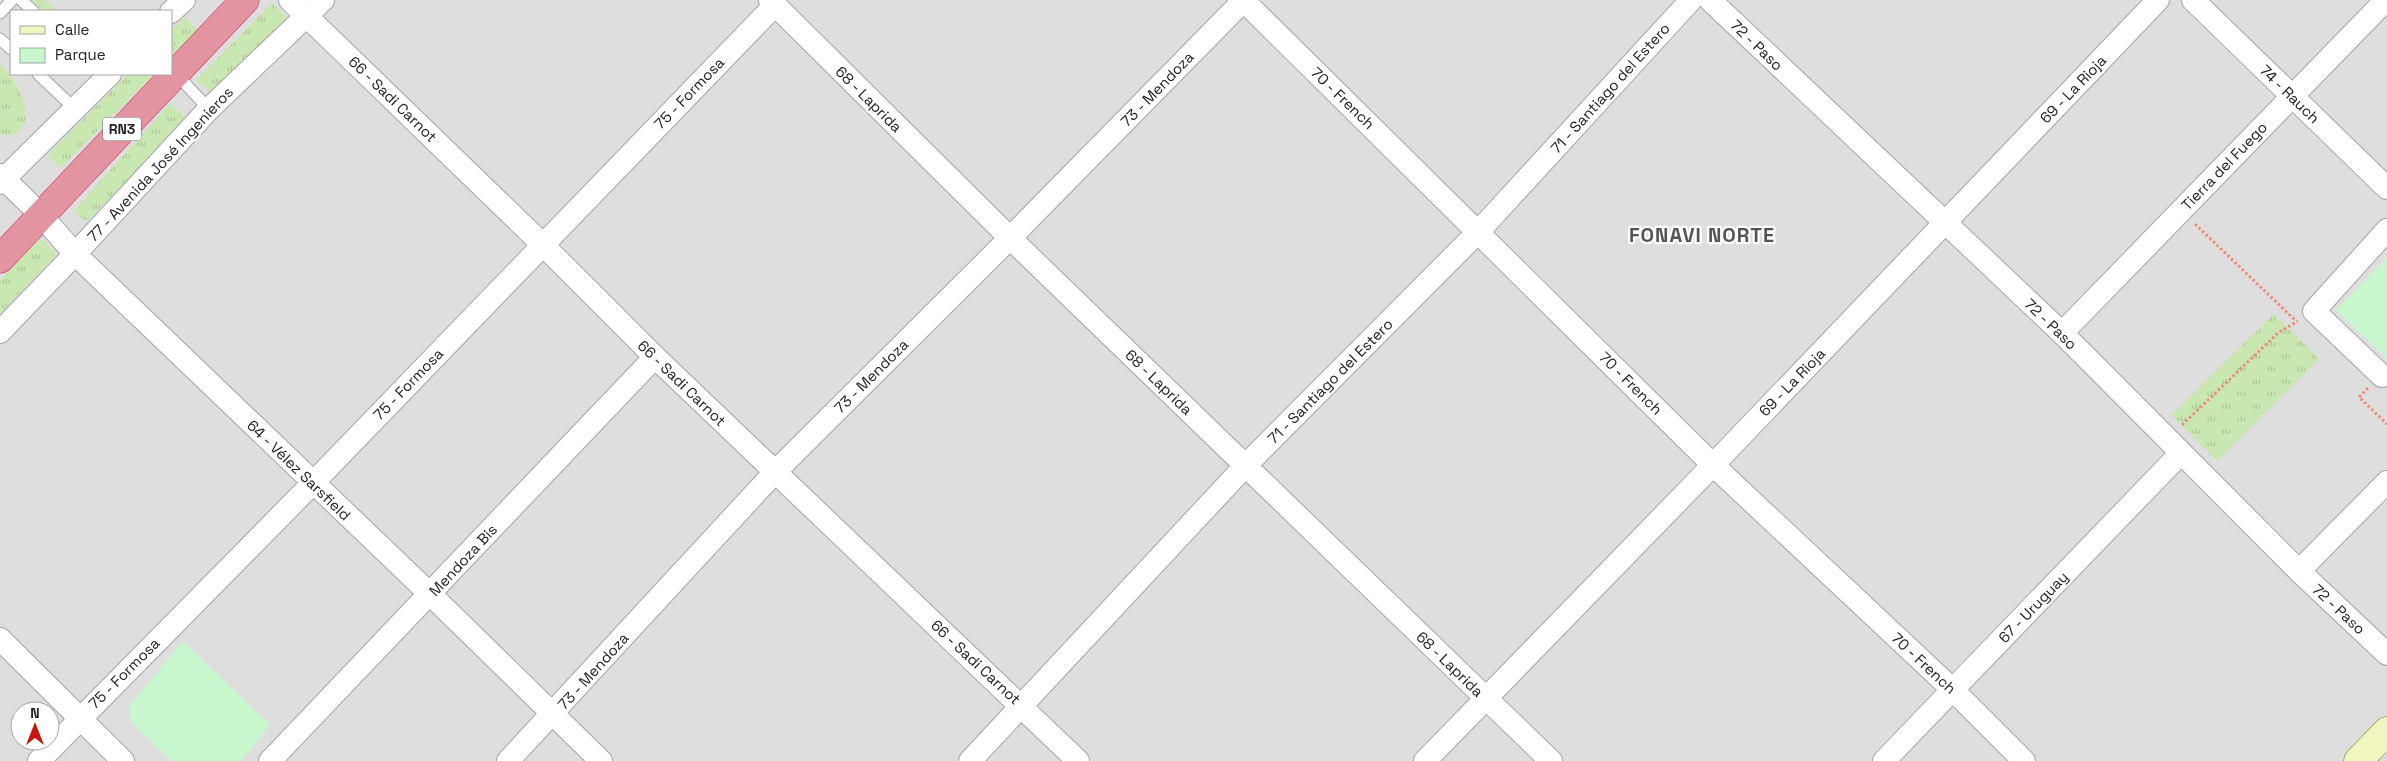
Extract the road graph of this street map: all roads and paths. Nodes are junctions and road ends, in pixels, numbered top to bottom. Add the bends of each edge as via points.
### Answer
1 (12, 0) edge
2 (21, 0) edge
3 (184, 0) edge
4 (245, 0) edge
5 (290, 0) edge
6 (1243, 0) edge
7 (1691, 0) edge
8 (1710, 0) edge
9 (2158, 0) edge
10 (2193, 0) edge
11 (2386, 0) edge
12 (772, 2) edge
13 (316, 8) edge
14 (32, 10) edge
15 (172, 11) edge
16 (0, 12) edge
17 (0, 39) edge
18 (10, 48) edge
19 (175, 73) junction
20 (39, 75) edge
21 (105, 75) edge
22 (2292, 96) junction
23 (75, 108) junction
24 (210, 109) junction
25 (1, 179) edge
26 (2387, 188) edge
27 (2181, 210) junction
28 (42, 216) junction
29 (1944, 224) junction
30 (2387, 230) edge
31 (1479, 231) junction
32 (1010, 238) junction
33 (543, 245) junction
34 (75, 254) junction
35 (0, 258) edge
36 (2305, 316) junction
37 (0, 332) edge
38 (2062, 333) junction
39 (655, 357) junction
40 (2382, 376) joint
41 (2387, 424) edge
42 (2175, 446) junction
43 (1246, 465) junction
44 (1713, 465) junction
45 (775, 472) junction
46 (2387, 482) edge
47 (312, 483) junction
48 (2300, 571) junction
49 (431, 595) junction
50 (0, 639) edge
51 (2387, 654) edge
52 (1953, 690) junction
53 (1485, 698) junction
54 (1022, 706) junction
55 (552, 715) junction
56 (80, 718) junction
57 (2387, 731) edge
58 (39, 761) edge
59 (123, 761) edge
60 (270, 761) edge
61 (508, 761) edge
62 (601, 761) edge
63 (970, 761) edge
64 (1078, 761) edge
65 (1424, 761) edge
66 (1551, 761) edge
67 (1884, 761) edge
68 (2024, 761) edge
69 (2358, 761) edge

1 - 16 lane
2 - 14 lane
3 - 15 street
4 - 19 highway, RN3
5 - 13 street, 66 - Sadi Carnot
6 - 31 street, 70 - French
6 - 32 street, 73 - Mendoza
7 - 31 street, 71 - Santiago del Estero
8 - 29 street, 72 - Paso
9 - 29 street, 69 - La Rioja
10 - 22 street, 74 - Rauch
11 - 22 street, Tierra del Fuego
12 - 32 street, 68 - Laprida
12 - 33 street, 75 - Formosa
13 - 24 street, 77 - Avenida José Ingenieros
13 - 33 street, 66 - Sadi Carnot
17 - 18 lane
19 - 24 lane
19 - 28 highway, RN3
20 - 23 lane
21 - 23 street
22 - 26 street, 74 - Rauch
22 - 27 street, Tierra del Fuego
23 - 25 street
24 - 34 street, 77 - Avenida José Ingenieros
25 - 28 street, 64 - Vélez Sarsfield
27 - 36 path
27 - 38 street, Tierra del Fuego
28 - 34 street, 64 - Vélez Sarsfield
28 - 35 highway, RN3
29 - 38 street, 72 - Paso
29 - 44 street, 69 - La Rioja
30 - 36 street
31 - 43 street, 71 - Santiago del Estero
31 - 44 street, 70 - French
32 - 43 street, 68 - Laprida
32 - 45 street, 73 - Mendoza
33 - 39 street, 66 - Sadi Carnot
33 - 47 street, 75 - Formosa
34 - 37 street, 77 - Avenida José Ingenieros
34 - 47 street, 64 - Vélez Sarsfield
36 - 40 street
36 - 42 path via 2279,332
38 - 42 street, 72 - Paso
39 - 45 street, 66 - Sadi Carnot
39 - 49 street, Mendoza Bis
40 - 41 path via 2359,397
42 - 48 street, 72 - Paso
42 - 52 street, 67 - Uruguay
43 - 53 street, 68 - Laprida
43 - 54 street, 71 - Santiago del Estero
44 - 52 street, 70 - French
44 - 53 street, 69 - La Rioja
45 - 54 street, 66 - Sadi Carnot
45 - 55 street, 73 - Mendoza
46 - 48 street
47 - 49 street, 64 - Vélez Sarsfield
47 - 56 street, 75 - Formosa
48 - 51 street, 72 - Paso
49 - 55 street, 64 - Vélez Sarsfield
49 - 60 street, Mendoza Bis
50 - 56 street
52 - 67 street, 67 - Uruguay
52 - 68 street, 70 - French
53 - 65 street, 69 - La Rioja
53 - 66 street, 68 - Laprida
54 - 63 street, 71 - Santiago del Estero
54 - 64 street, 66 - Sadi Carnot
55 - 61 street, 73 - Mendoza
55 - 62 street, 64 - Vélez Sarsfield
56 - 58 street, 75 - Formosa
56 - 59 street
57 - 69 main road

